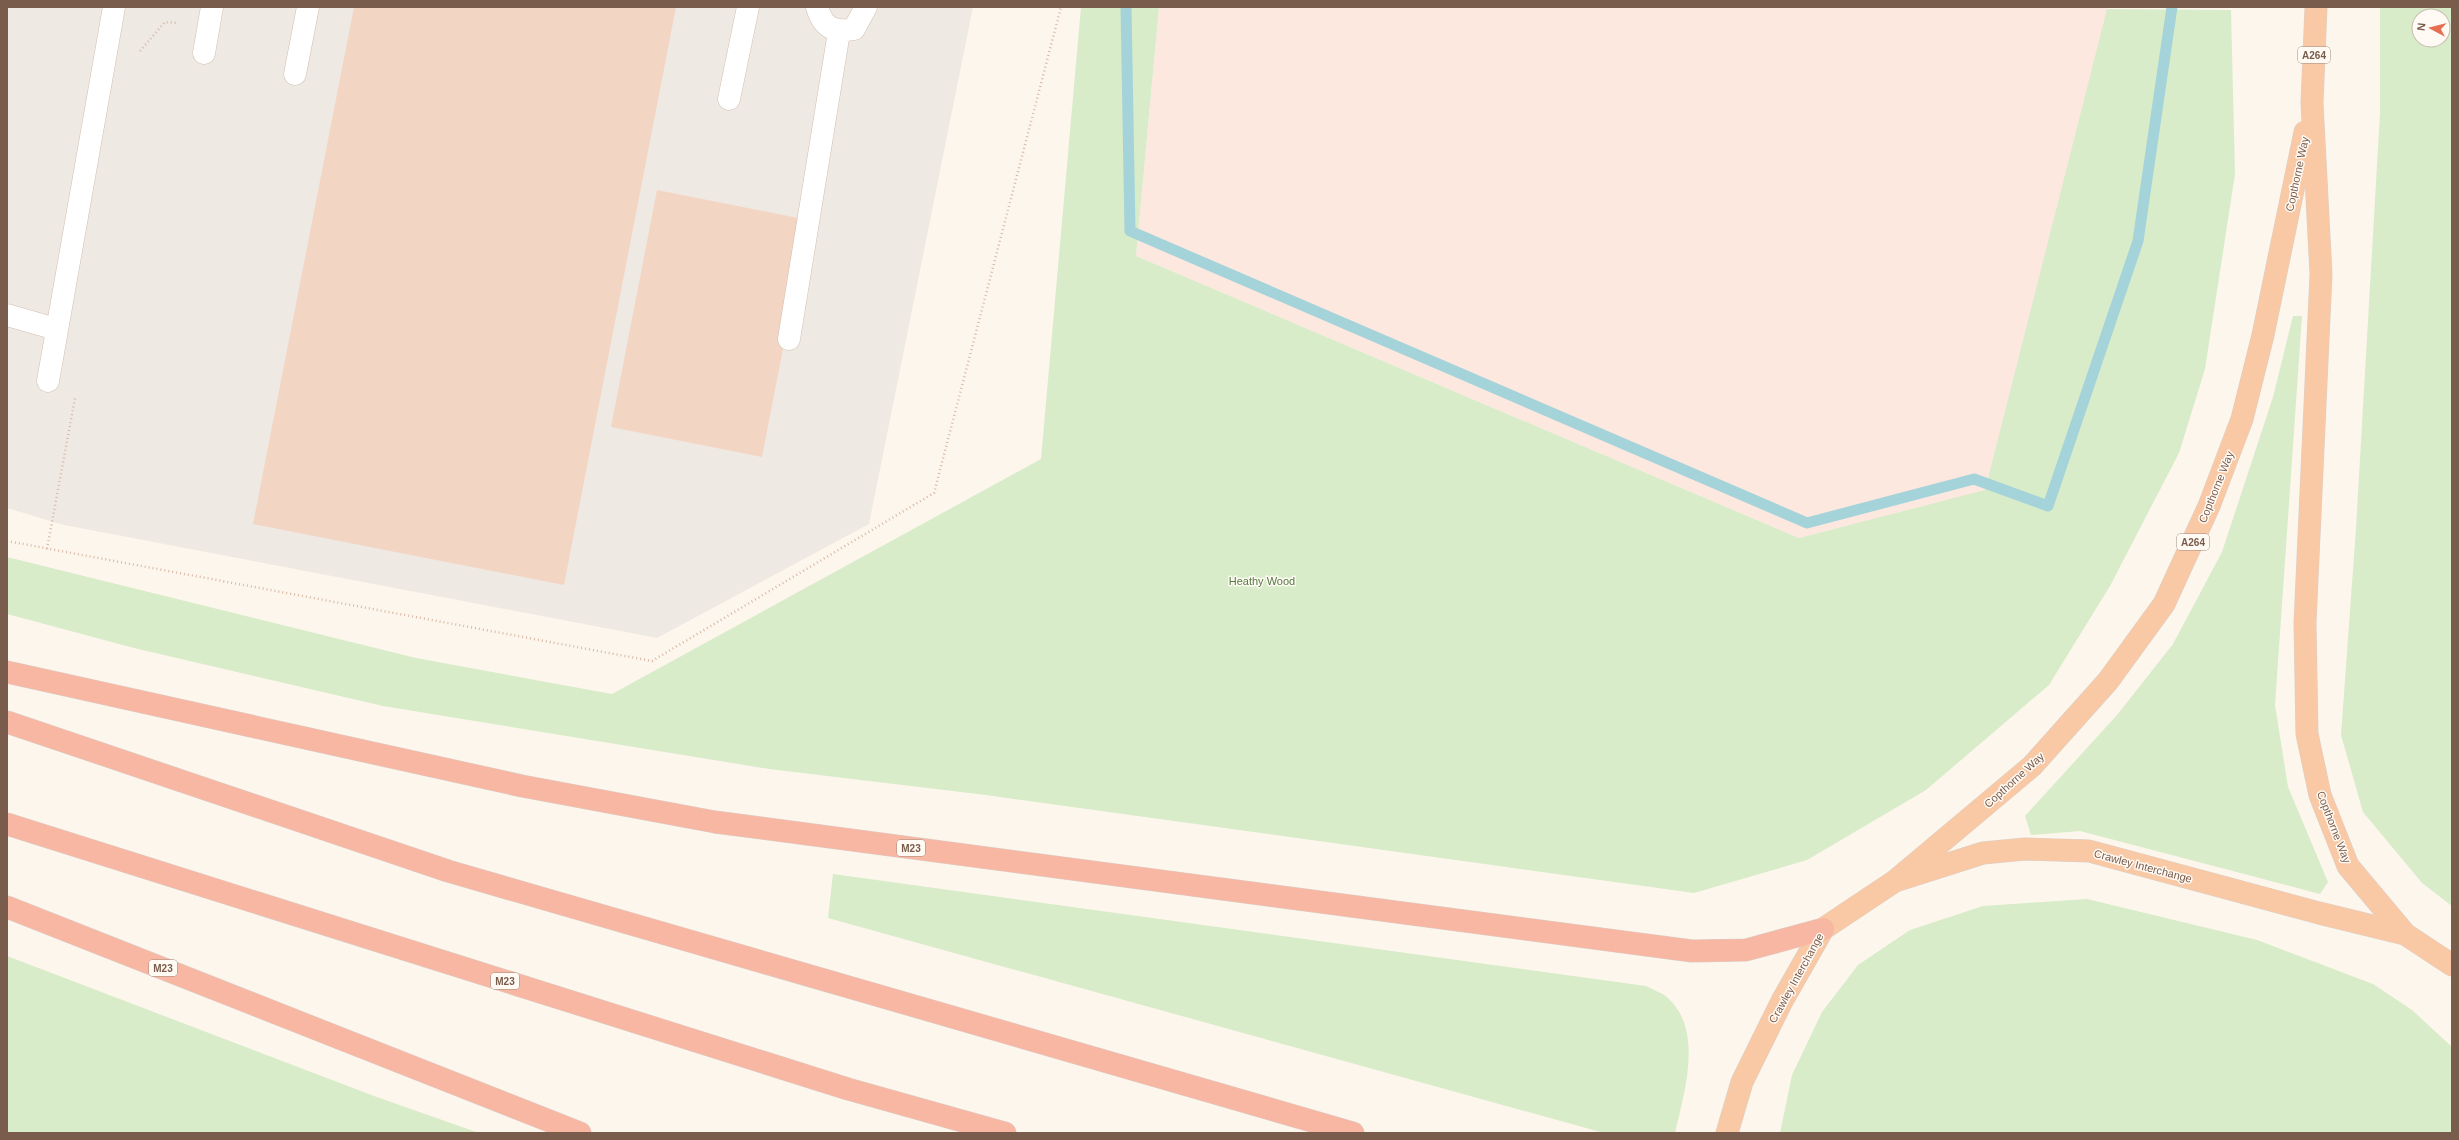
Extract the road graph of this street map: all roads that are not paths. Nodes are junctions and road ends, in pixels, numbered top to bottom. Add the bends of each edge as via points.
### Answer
1 (114, 7) edge
2 (308, 7) edge
3 (748, 7) edge
4 (816, 7) edge
5 (866, 7) edge
6 (2316, 7) edge
7 (210, 17) edge
8 (839, 32) junction
9 (204, 53) dead end
10 (295, 74) dead end
11 (729, 99) dead end
12 (2312, 103) junction
13 (7, 315) edge
14 (56, 329) junction
15 (789, 339) dead end
16 (48, 381) dead end
17 (7, 672) edge
18 (7, 722) edge
19 (7, 824) edge
20 (1895, 881) junction
21 (7, 907) edge
22 (1823, 929) junction
23 (2405, 934) junction
24 (2452, 965) edge
25 (580, 1133) edge
26 (1005, 1133) edge
27 (1353, 1133) edge
28 (1727, 1133) edge

1 - 14 street
2 - 10 street
3 - 11 street
4 - 8 street via 824,23
5 - 8 street via 854,29
6 - 12 highway, Copthorne Way / A264
7 - 9 street
8 - 15 street
12 - 20 highway, Copthorne Way / A264 via 2263,335 2242,419 2209,506 2164,604 2108,681 2032,766
12 - 23 highway, Copthorne Way / A264 via 2321,274 2305,624 2307,734 2320,795 2348,866
13 - 14 street
14 - 16 street
17 - 22 highway, M23 via 522,786 715,822 1692,951 1746,950
18 - 27 highway via 448,870
19 - 26 highway, M23 via 848,1089
20 - 22 highway, Crawley Interchange
20 - 23 highway, Crawley Interchange via 1983,853 2025,849 2089,851 2319,914
21 - 25 highway, M23
22 - 28 highway, Crawley Interchange via 1782,1001 1742,1082
23 - 24 highway, Crawley Interchange

